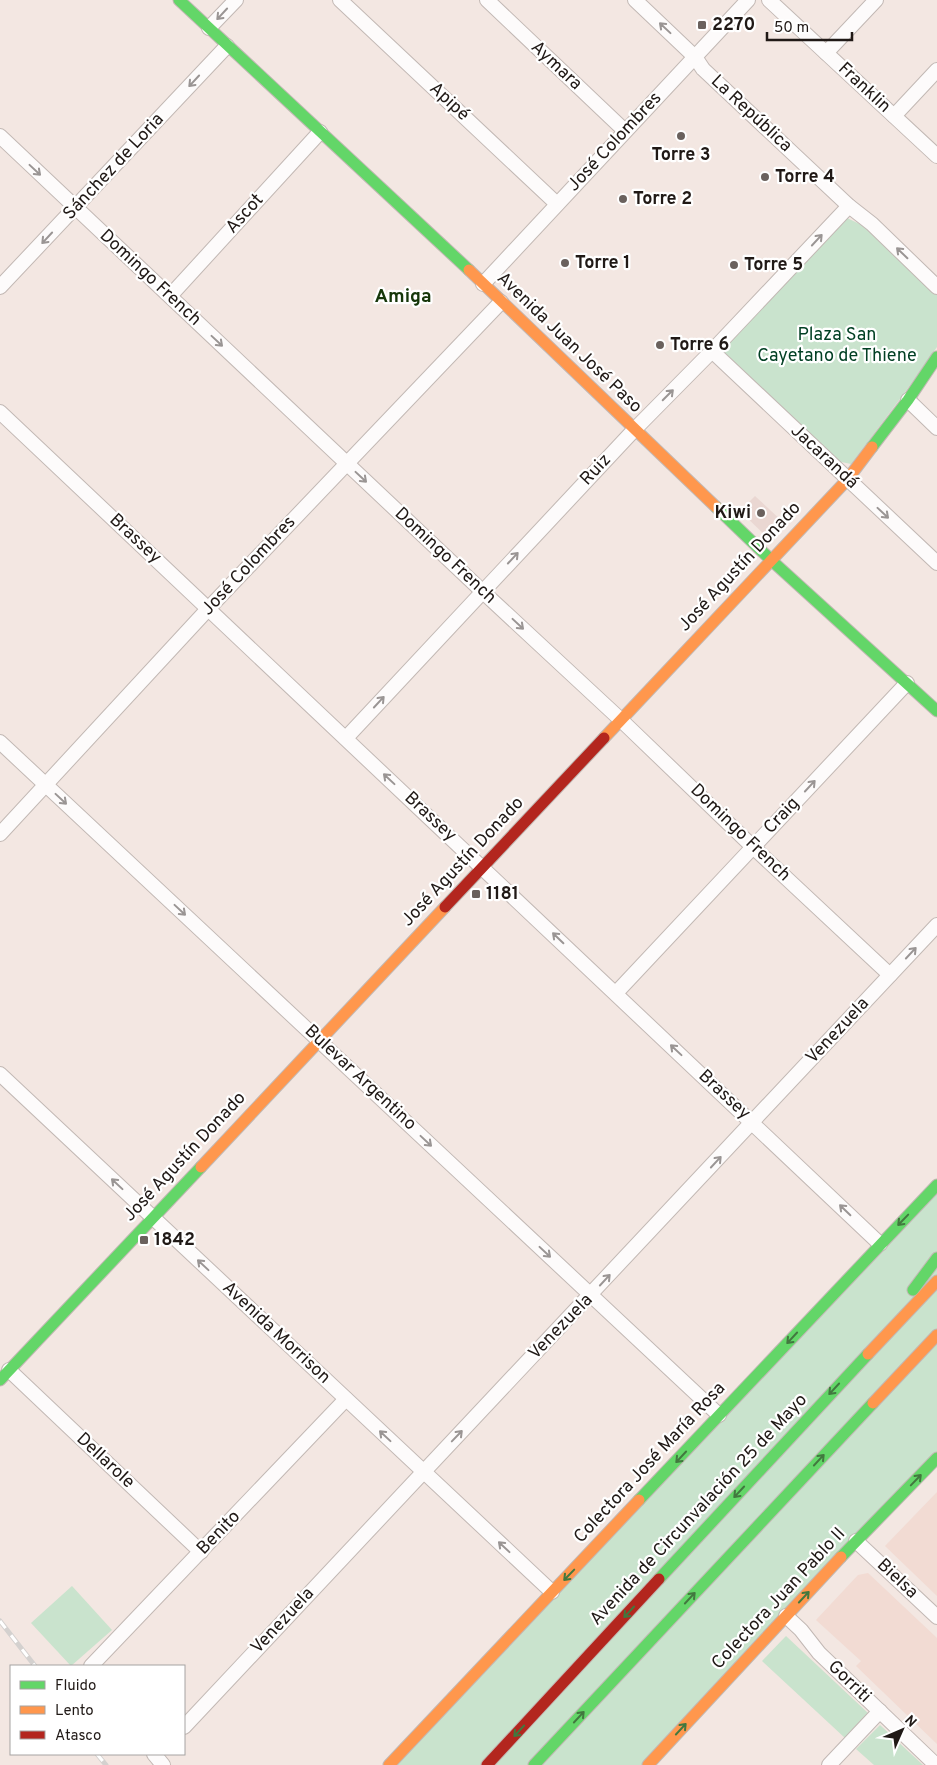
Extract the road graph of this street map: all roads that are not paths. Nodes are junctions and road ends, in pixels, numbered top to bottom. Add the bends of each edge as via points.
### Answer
1 (179, 0) edge
2 (236, 0) edge
3 (340, 0) edge
4 (487, 0) edge
5 (635, 0) edge
6 (748, 0) edge
7 (769, 0) edge
8 (876, 0) edge
9 (209, 28) junction
10 (227, 46) junction
11 (826, 53) junction
12 (695, 57) junction
13 (937, 70) edge
14 (894, 116) junction
15 (625, 131) junction
16 (320, 132) junction
17 (0, 136) edge
18 (937, 156) edge
19 (557, 204) junction
20 (849, 206) junction
21 (76, 208) junction
22 (483, 284) junction
23 (0, 287) edge
24 (937, 287) edge
25 (170, 296) junction
26 (501, 302) junction
27 (712, 351) junction
28 (937, 357) edge
29 (908, 400) junction
30 (0, 412) edge
31 (937, 428) edge
32 (634, 430) junction
33 (347, 463) junction
34 (847, 480) junction
35 (771, 560) junction
36 (937, 563) edge
37 (482, 591) junction
38 (208, 609) junction
39 (907, 683) junction
40 (937, 711) edge
41 (621, 720) junction
42 (346, 738) junction
43 (0, 742) edge
44 (46, 784) junction
45 (0, 834) edge
46 (753, 847) junction
47 (483, 866) junction
48 (937, 925) edge
49 (890, 975) junction
50 (616, 993) junction
51 (319, 1040) junction
52 (0, 1074) edge
53 (753, 1123) junction
54 (937, 1185) edge
55 (153, 1218) junction
56 (880, 1244) junction
57 (937, 1258) edge
58 (937, 1281) edge
59 (591, 1295) junction
60 (937, 1335) edge
61 (937, 1352) edge
62 (868, 1353) junction
63 (5, 1375) edge
64 (346, 1399) junction
65 (719, 1416) junction
66 (850, 1428) junction
67 (937, 1458) edge
68 (423, 1471) junction
69 (856, 1541) junction
70 (201, 1552) junction
71 (552, 1592) junction
72 (786, 1616) junction
73 (937, 1616) edge
74 (92, 1665) edge
75 (880, 1711) junction
76 (185, 1726) edge
77 (389, 1765) edge
78 (487, 1765) edge
79 (534, 1765) edge
80 (648, 1765) edge
81 (829, 1765) edge
82 (936, 1765) edge

1 - 9 main road, Avenida Juan José Paso
2 -> 9 street
3 - 19 street, Apipé
4 - 15 street, Aymara
12 -> 5 street, La República
6 - 12 street, José Colombres
7 - 11 street, Franklin
8 - 11 street
9 - 10 main road, Avenida Juan José Paso
10 - 16 main road, Avenida Juan José Paso
10 -> 21 street, Sánchez de Loria
11 - 14 street, Franklin
12 - 15 street, José Colombres
12 - 20 street, La República via 703,69
13 - 14 street
14 - 18 street, Franklin
15 - 19 street, José Colombres
16 - 22 main road, Avenida Juan José Paso
16 - 25 street, Ascot
17 -> 21 street, Domingo French
19 - 22 street, José Colombres
24 -> 20 street, La República
27 -> 20 street, Ruiz
21 -> 23 street, Sánchez de Loria
21 - 25 street, Domingo French
22 - 26 main road, Avenida Juan José Paso
25 -> 33 street, Domingo French
26 - 32 main road, Avenida Juan José Paso
26 - 33 street, José Colombres
32 -> 27 street, Ruiz
27 - 34 street, Jacarandá
28 - 29 main road, José Agustín Donado
29 - 31 street
29 - 34 main road, José Agustín Donado
30 - 38 street, Brassey
32 - 35 main road, Avenida Juan José Paso
37 -> 32 street, Ruiz
33 -> 37 street, Domingo French
33 - 38 street, José Colombres
34 - 35 main road, José Agustín Donado
34 -> 36 street, Jacarandá
35 - 39 main road, Avenida Juan José Paso
35 - 41 main road, José Agustín Donado
37 -> 41 street, Domingo French
42 -> 37 street, Ruiz
38 - 42 street, Brassey
38 - 44 street, José Colombres
39 - 40 main road, Avenida Juan José Paso
46 -> 39 street, Craig
41 - 46 street, Domingo French
41 - 47 main road, José Agustín Donado
47 -> 42 street, Brassey
43 - 44 street, Bulevar Argentino
44 - 45 street, José Colombres
44 -> 51 street, Bulevar Argentino
46 - 49 street, Domingo French
46 - 50 street, Craig
50 -> 47 street, Brassey
47 - 51 main road, José Agustín Donado
49 -> 48 street, Venezuela
49 - 53 street, Venezuela
53 -> 50 street, Brassey
51 - 55 main road, José Agustín Donado
51 -> 59 street, Bulevar Argentino
55 -> 52 street, Avenida Morrison
56 -> 53 street, Brassey
59 -> 53 street, Venezuela
54 -> 56 main road, Colectora José María Rosa
55 - 63 main road, José Agustín Donado
64 -> 55 street, Avenida Morrison
56 -> 65 main road, Colectora José María Rosa
57 - 62 main road
58 - 62 main road, Avenida de Circunvalación 25 de Mayo
59 - 65 street, Bulevar Argentino
68 -> 59 street, Venezuela
60 - 66 main road
61 - 66 main road
62 -> 78 main road, Avenida de Circunvalación 25 de Mayo
63 - 70 street, Dellarole
68 -> 64 street, Avenida Morrison
64 - 70 street, Benito
65 -> 71 main road, Colectora José María Rosa
79 -> 66 main road
69 -> 67 main road, Colectora Juan Pablo II
71 -> 68 street, Avenida Morrison
68 - 76 street, Venezuela
72 -> 69 main road, Colectora Juan Pablo II
69 - 73 street, Bielsa
70 - 74 street, Benito
71 - 77 main road, Colectora José María Rosa
72 - 75 street, Gorriti via 819,1653
80 -> 72 main road, Colectora Juan Pablo II
75 - 81 street
75 - 82 street, Gorriti

